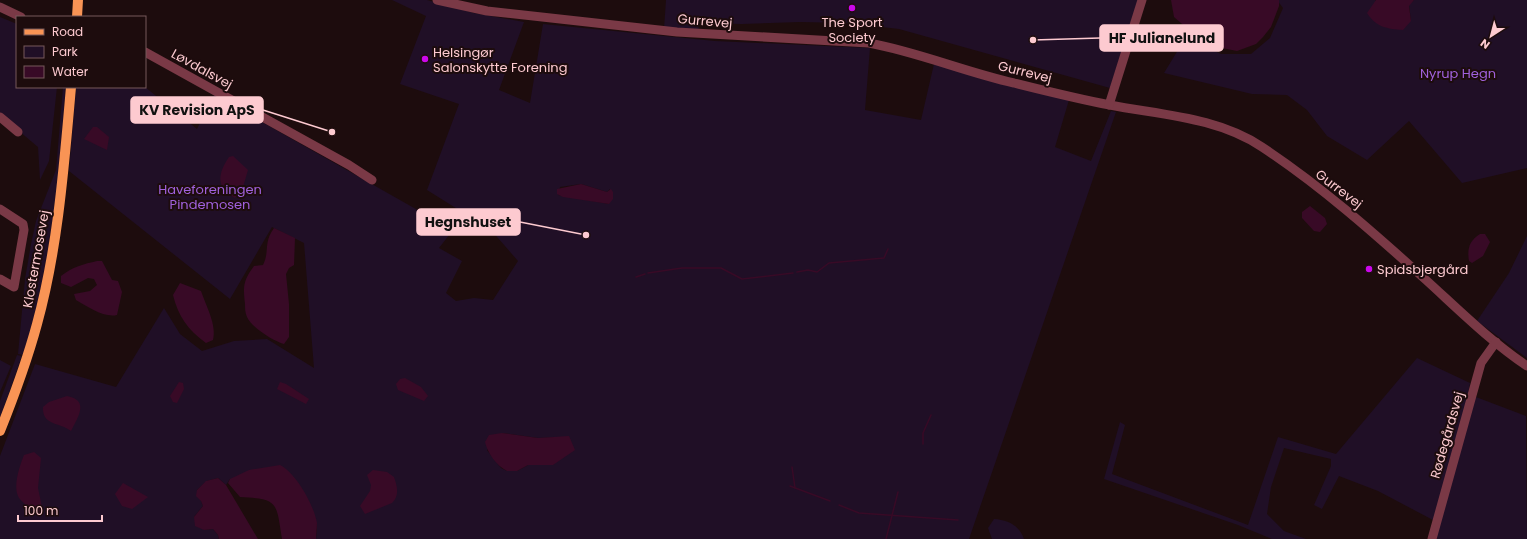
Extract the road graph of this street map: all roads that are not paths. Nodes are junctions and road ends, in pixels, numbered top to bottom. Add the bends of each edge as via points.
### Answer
1 (78, 0) edge
2 (437, 0) edge
3 (1142, 0) edge
4 (0, 7) edge
5 (19, 16) edge
6 (79, 16) edge
7 (146, 53) edge
8 (71, 88) edge
9 (1109, 105) junction
10 (0, 118) edge
11 (18, 132) dead end
12 (372, 180) dead end
13 (0, 209) edge
14 (1, 280) edge
15 (1496, 342) junction
16 (1527, 366) edge
17 (0, 430) edge
18 (1432, 539) edge

1 - 6 main road
2 - 9 street, Gurrevej via 487,11 677,32 868,43 900,49 1011,83
3 - 9 street
4 - 5 street
7 - 12 street, Løvdalsvej
8 - 17 main road, Klostermosevej via 58,213 49,270 23,369
9 - 15 street, Gurrevej via 1211,124 1262,147 1356,218
10 - 11 street
13 - 14 street via 23,224 24,230 14,287
15 - 16 street, Gurrevej
15 - 18 street, Rødegårdsvej via 1481,363

